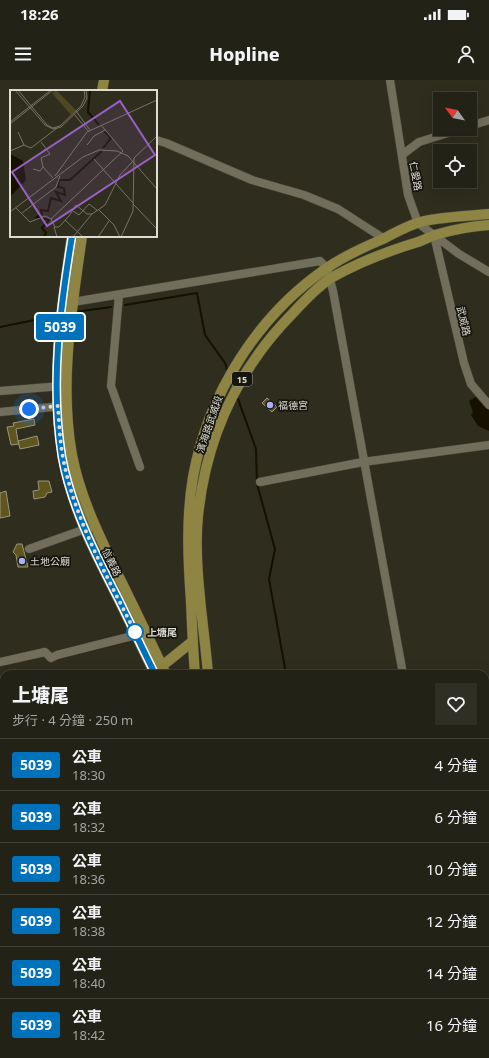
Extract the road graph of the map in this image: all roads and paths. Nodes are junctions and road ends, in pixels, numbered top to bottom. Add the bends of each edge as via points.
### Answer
1 (104, 80) edge
2 (390, 80) edge
3 (102, 90) edge
4 (489, 120) edge
5 (477, 124) edge
6 (438, 136) edge
7 (157, 140) edge
8 (402, 155) junction
9 (489, 214) edge
10 (418, 223) junction
11 (489, 225) edge
12 (434, 235) junction
13 (72, 237) edge
14 (82, 237) edge
15 (383, 238) junction
16 (327, 268) junction
17 (489, 272) edge
18 (330, 279) junction
19 (119, 295) junction
20 (73, 305) junction
21 (62, 386) junction
22 (0, 391) edge
23 (489, 404) edge
24 (63, 406) junction
25 (0, 412) edge
26 (489, 446) edge
27 (363, 462) junction
28 (140, 467) dead end
29 (260, 482) dead end
30 (90, 528) junction
31 (29, 549) dead end
32 (136, 634) junction
33 (193, 641) junction
34 (0, 662) edge
35 (153, 670) edge
36 (164, 670) edge
37 (195, 670) edge
38 (208, 670) edge
39 (402, 670) edge

1 - 3 main road
2 - 8 street, 仁愛路
4 - 5 street
6 - 8 street via 418,142
7 - 15 street via 252,180 304,195 338,209
8 - 10 street, 仁愛路 via 408,195
9 - 10 main road, 濱海路武威段 / 15
10 - 12 street
10 - 15 main road, 濱海路武威段 / 15
11 - 12 main road, 濱海路武威段 / 15
12 - 17 street
12 - 18 main road, 濱海路武威段 / 15 via 426,240 378,254
12 - 23 street, 武威路 via 464,363 472,384
13 - 21 main road, 信義路 via 57,349
14 - 20 main road
15 - 16 main road, 濱海路武威段 / 15
16 - 18 street
16 - 19 street via 320,261
16 - 33 main road, 濱海路武威段 / 15 via 284,304 255,337 220,392 204,433 190,498 188,547
18 - 27 street
18 - 38 main road, 濱海路武威段 / 15 via 302,303 251,361 224,412 208,458 198,516
19 - 20 street
19 - 28 street via 111,386
20 - 21 main road, 信義路
21 - 22 street
21 - 24 main road, 信義路
24 - 25 street
24 - 30 main road, 信義路 via 62,457 68,479
26 - 27 street
27 - 29 street
27 - 39 street
30 - 31 street
30 - 32 main road, 信義路 via 102,569
30 - 36 main road, 信義路
32 - 34 street via 51,658 44,652
32 - 35 main road, 信義路
33 - 36 main road
33 - 37 main road, 濱海路武威段 / 15

